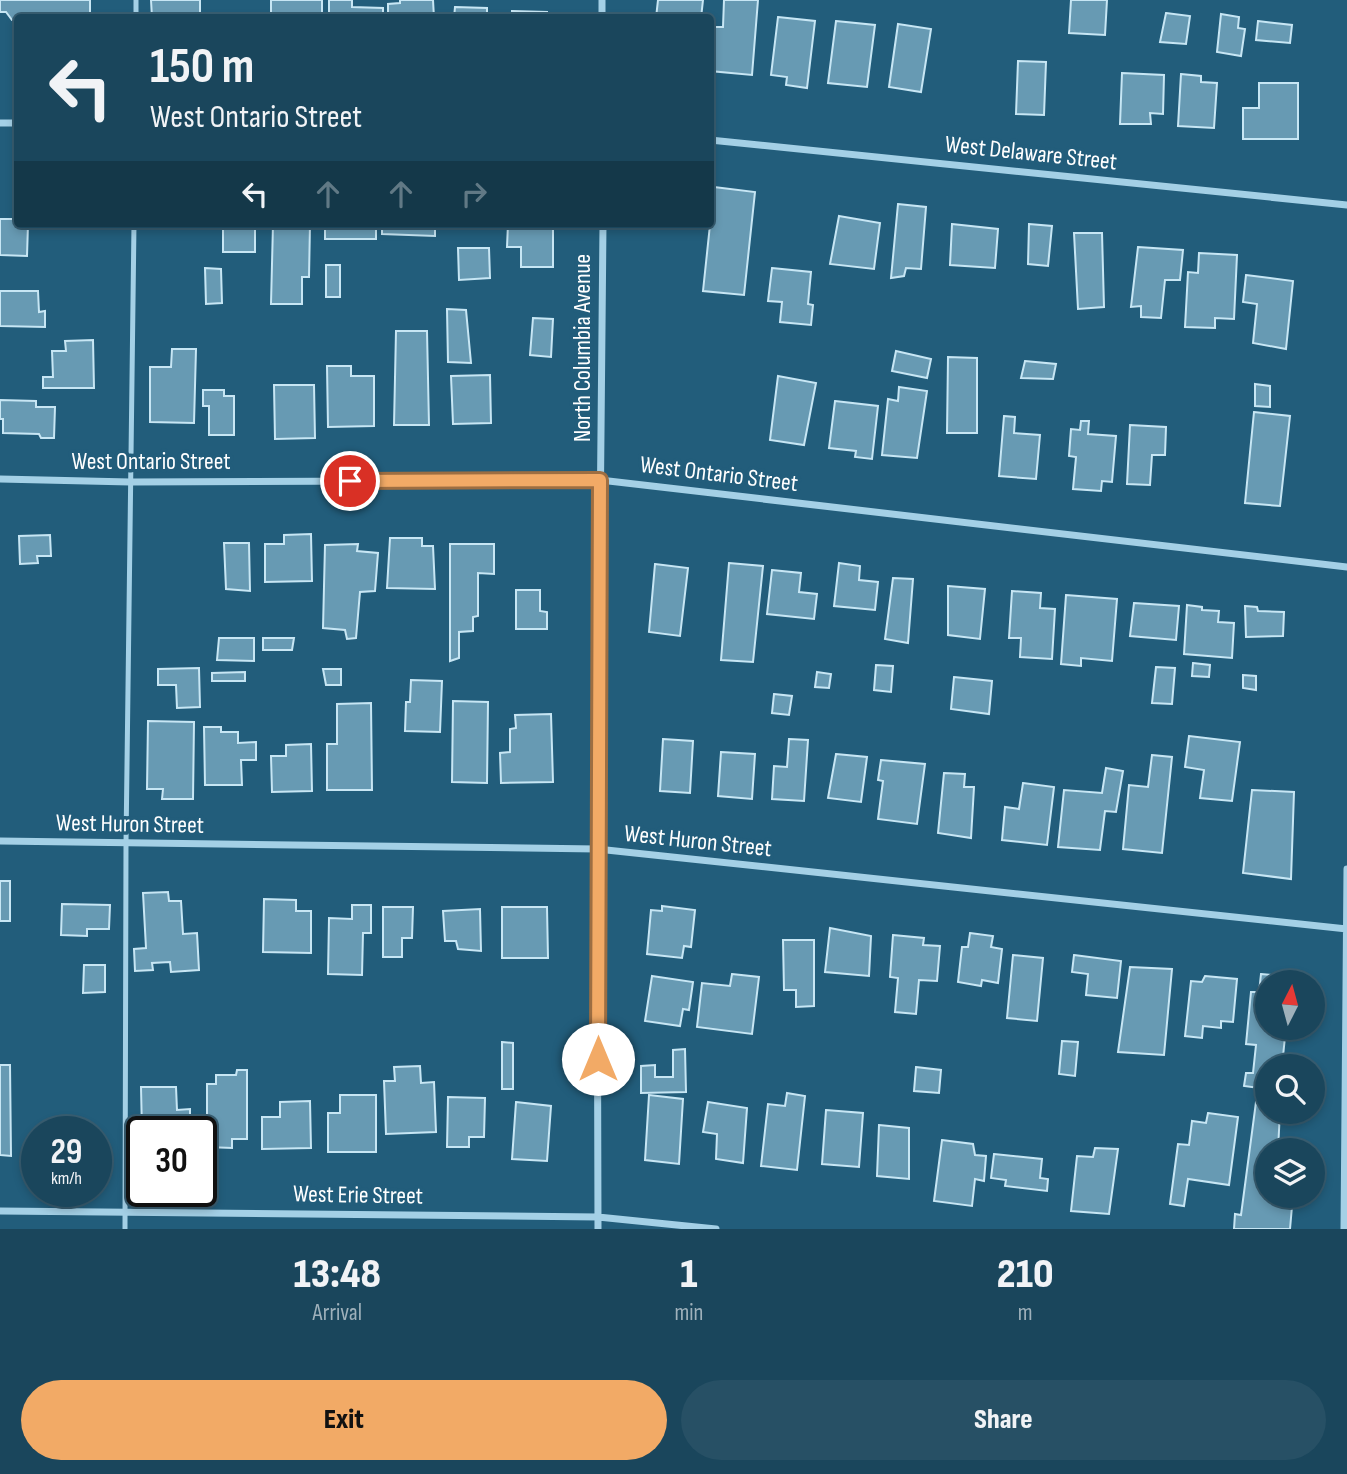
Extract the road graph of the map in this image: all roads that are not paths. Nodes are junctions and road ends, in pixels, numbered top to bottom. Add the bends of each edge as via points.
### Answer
1 (714, 140) edge
2 (1347, 205) edge
3 (134, 228) edge
4 (603, 228) edge
5 (0, 479) edge
6 (600, 480) junction
7 (130, 482) junction
8 (1347, 567) edge
9 (0, 841) edge
10 (126, 843) junction
11 (597, 849) junction
12 (1347, 869) edge
13 (1347, 929) edge
14 (0, 1211) edge
15 (125, 1212) junction
16 (598, 1217) junction
17 (125, 1229) edge
18 (598, 1229) edge
19 (716, 1229) edge
20 (1344, 1229) edge

1 - 2 street, West Delaware Street
3 - 7 lane
4 - 6 street, North Columbia Avenue
5 - 7 street, West Ontario Street
6 - 7 street, West Ontario Street
6 - 8 street, West Ontario Street
6 - 11 street, North Columbia Avenue
7 - 10 lane
9 - 10 street, West Huron Street
10 - 11 street, West Huron Street
10 - 15 lane
11 - 13 street, West Huron Street
11 - 16 street, North Columbia Avenue
12 - 13 street
13 - 20 street
14 - 15 street, West Erie Street
15 - 16 street, West Erie Street
15 - 17 lane
16 - 18 street, North Columbia Avenue
16 - 19 street, West Erie Street

